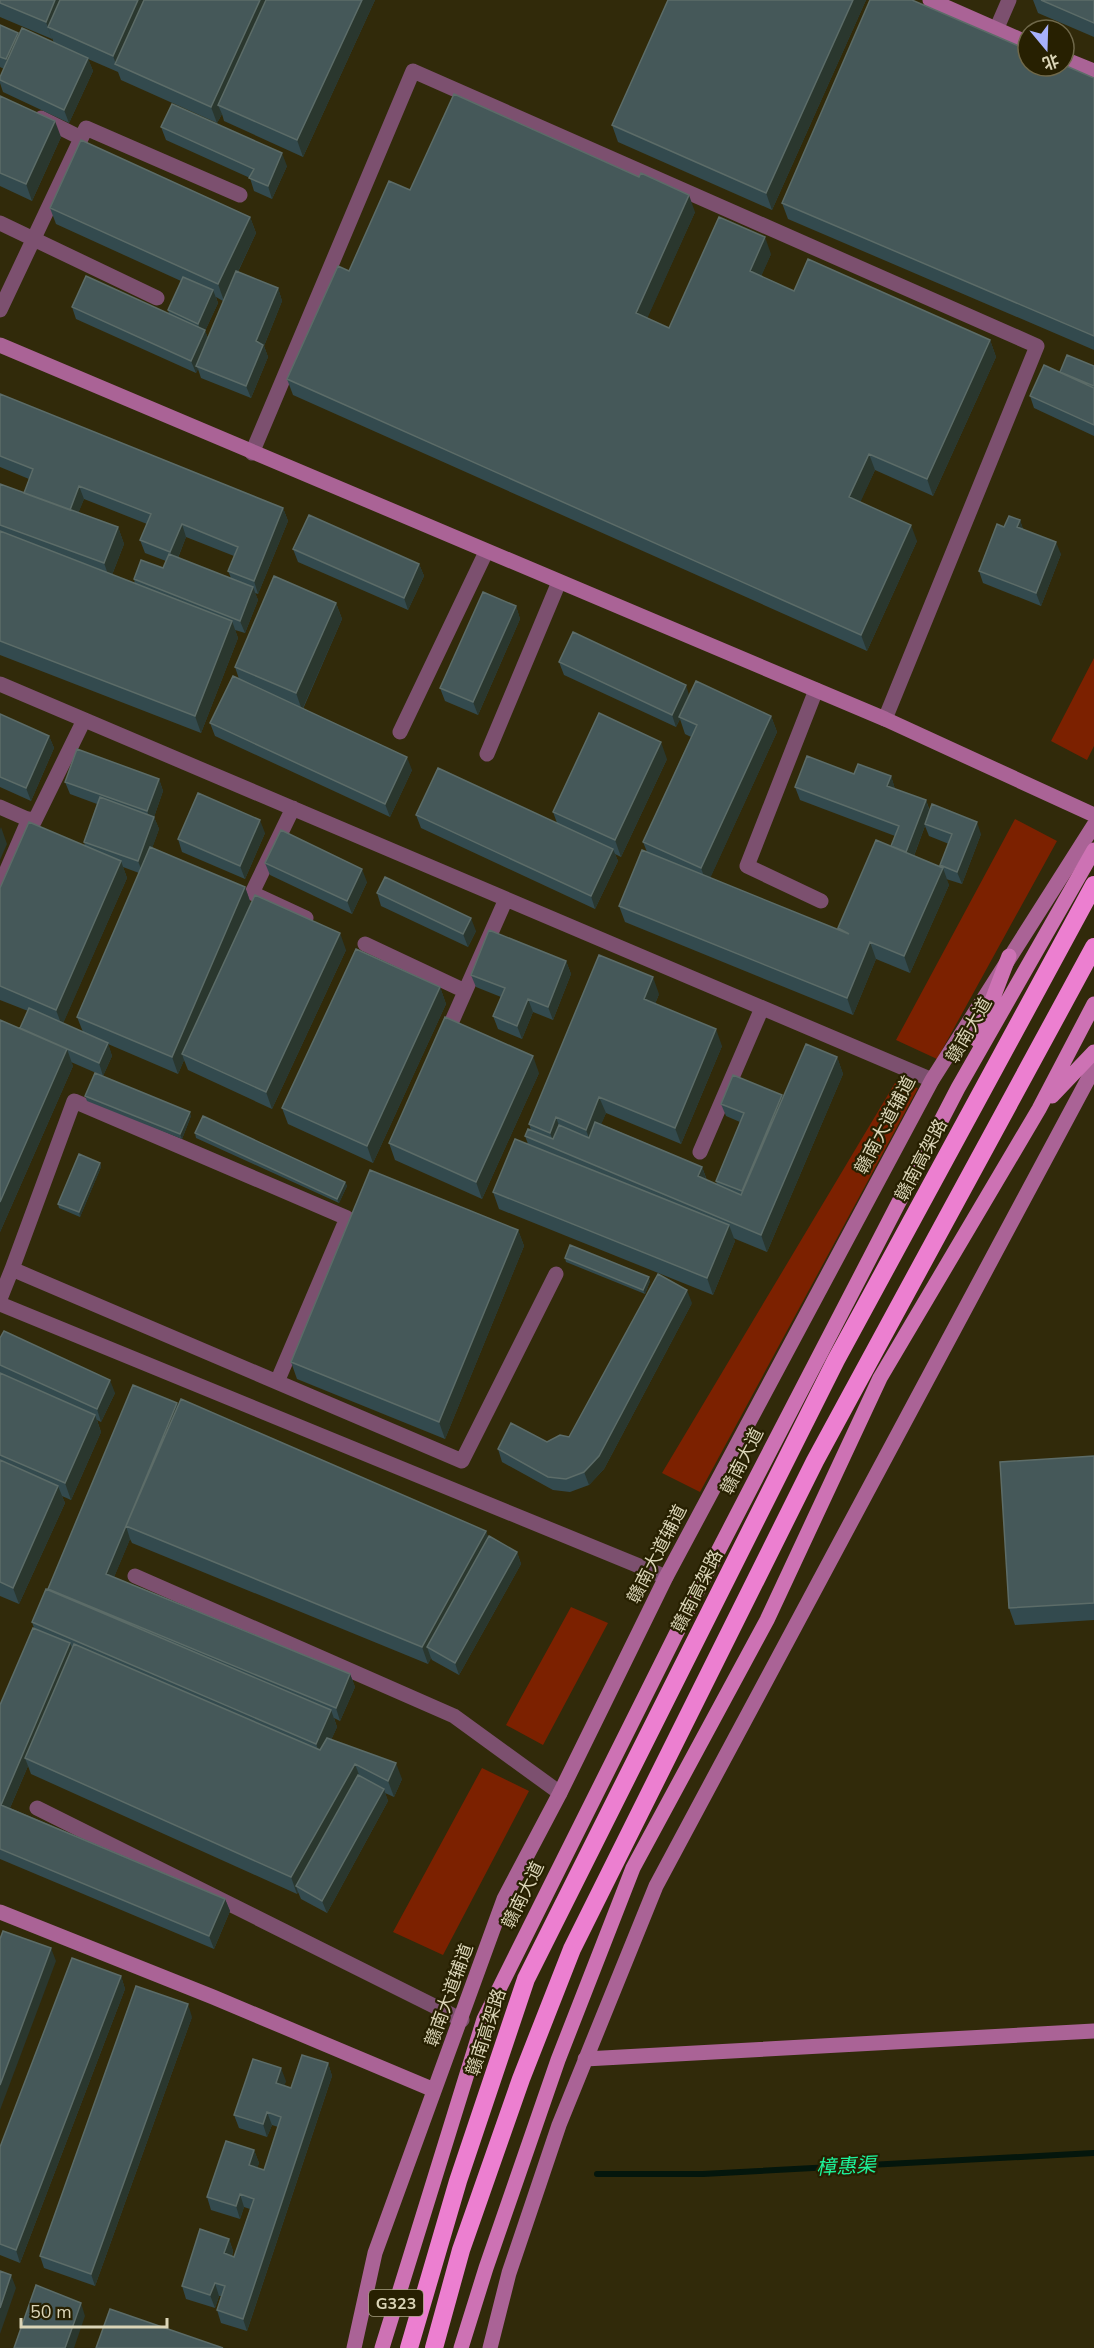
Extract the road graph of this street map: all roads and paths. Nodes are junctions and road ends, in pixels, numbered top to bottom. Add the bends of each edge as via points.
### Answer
1 (930, 0) edge
2 (1009, 0) edge
3 (996, 30) junction
4 (1016, 39) edge
5 (1076, 64) edge
6 (1094, 71) edge
7 (31, 113) edge
8 (81, 138) junction
9 (240, 195) dead end
10 (0, 223) edge
11 (34, 239) junction
12 (157, 298) dead end
13 (0, 310) edge
14 (0, 345) edge
15 (252, 453) junction
16 (486, 552) junction
17 (559, 582) junction
18 (0, 684) edge
19 (816, 690) junction
20 (885, 719) junction
21 (84, 720) junction
22 (400, 732) dead end
23 (487, 754) dead end
24 (0, 807) edge
25 (292, 808) junction
26 (1094, 815) edge
27 (29, 819) junction
28 (1094, 825) edge
29 (1094, 850) edge
30 (1094, 885) edge
31 (0, 886) edge
32 (506, 899) junction
33 (821, 901) dead end
34 (315, 922) edge
35 (365, 944) dead end
36 (1094, 947) edge
37 (1010, 956) junction
38 (465, 991) junction
39 (1094, 1004) edge
40 (762, 1008) junction
41 (452, 1021) edge
42 (1094, 1052) edge
43 (1094, 1068) edge
44 (932, 1080) junction
45 (958, 1088) junction
46 (1039, 1109) junction
47 (700, 1152) dead end
48 (12, 1269) junction
49 (556, 1274) dead end
50 (0, 1299) edge
51 (0, 1304) edge
52 (277, 1382) junction
53 (135, 1576) dead end
54 (666, 1577) junction
55 (560, 1793) junction
56 (36, 1808) dead end
57 (0, 1912) edge
58 (462, 2020) junction
59 (1094, 2031) edge
60 (585, 2059) junction
61 (434, 2090) junction
62 (354, 2348) edge
63 (382, 2348) edge
64 (409, 2348) edge
65 (434, 2348) edge
66 (461, 2348) edge
67 (490, 2348) edge

1 - 3 street
2 - 3 street
3 - 4 street
5 - 6 street
7 - 8 street
8 - 9 street via 86,128
8 - 11 street
10 - 11 street
11 - 12 street
11 - 13 street
14 - 15 street
15 - 16 street
15 - 20 street via 413,71 1037,346
16 - 17 street
16 - 22 street
17 - 19 street
17 - 23 street
18 - 21 street
19 - 20 street
19 - 33 street via 747,866
20 - 26 street
21 - 25 street
21 - 27 street via 34,822
24 - 27 street
25 - 32 street
25 - 34 street via 252,893
27 - 31 street
28 - 37 street, 赣南大道辅道
29 - 45 main road, 赣南大道
30 - 64 highway, 赣南高架路 via 836,1360 526,1979
32 - 38 street
32 - 40 street
35 - 38 street
36 - 65 highway via 815,1461 572,1949 461,2250
37 - 44 street, 赣南大道辅道
37 - 45 main road
38 - 41 street
39 - 46 main road
40 - 44 street
40 - 47 street
42 - 46 main road
43 - 60 street via 656,1886
44 - 54 street, 赣南大道辅道
45 - 63 main road, 赣南大道 / G323 via 698,1590 484,2019
46 - 66 main road via 880,1378 767,1620 633,1868 558,2060
48 - 50 street
48 - 52 street
48 - 52 street via 74,1101 348,1218
49 - 52 street via 462,1461
51 - 54 street
53 - 55 street via 454,1716
54 - 55 street, 赣南大道辅道
55 - 58 street, 赣南大道辅道 via 504,1899
56 - 58 street
57 - 61 street
58 - 61 street, 赣南大道辅道
59 - 60 street
60 - 67 street via 509,2273
61 - 62 street, 赣南大道辅道 via 375,2253

